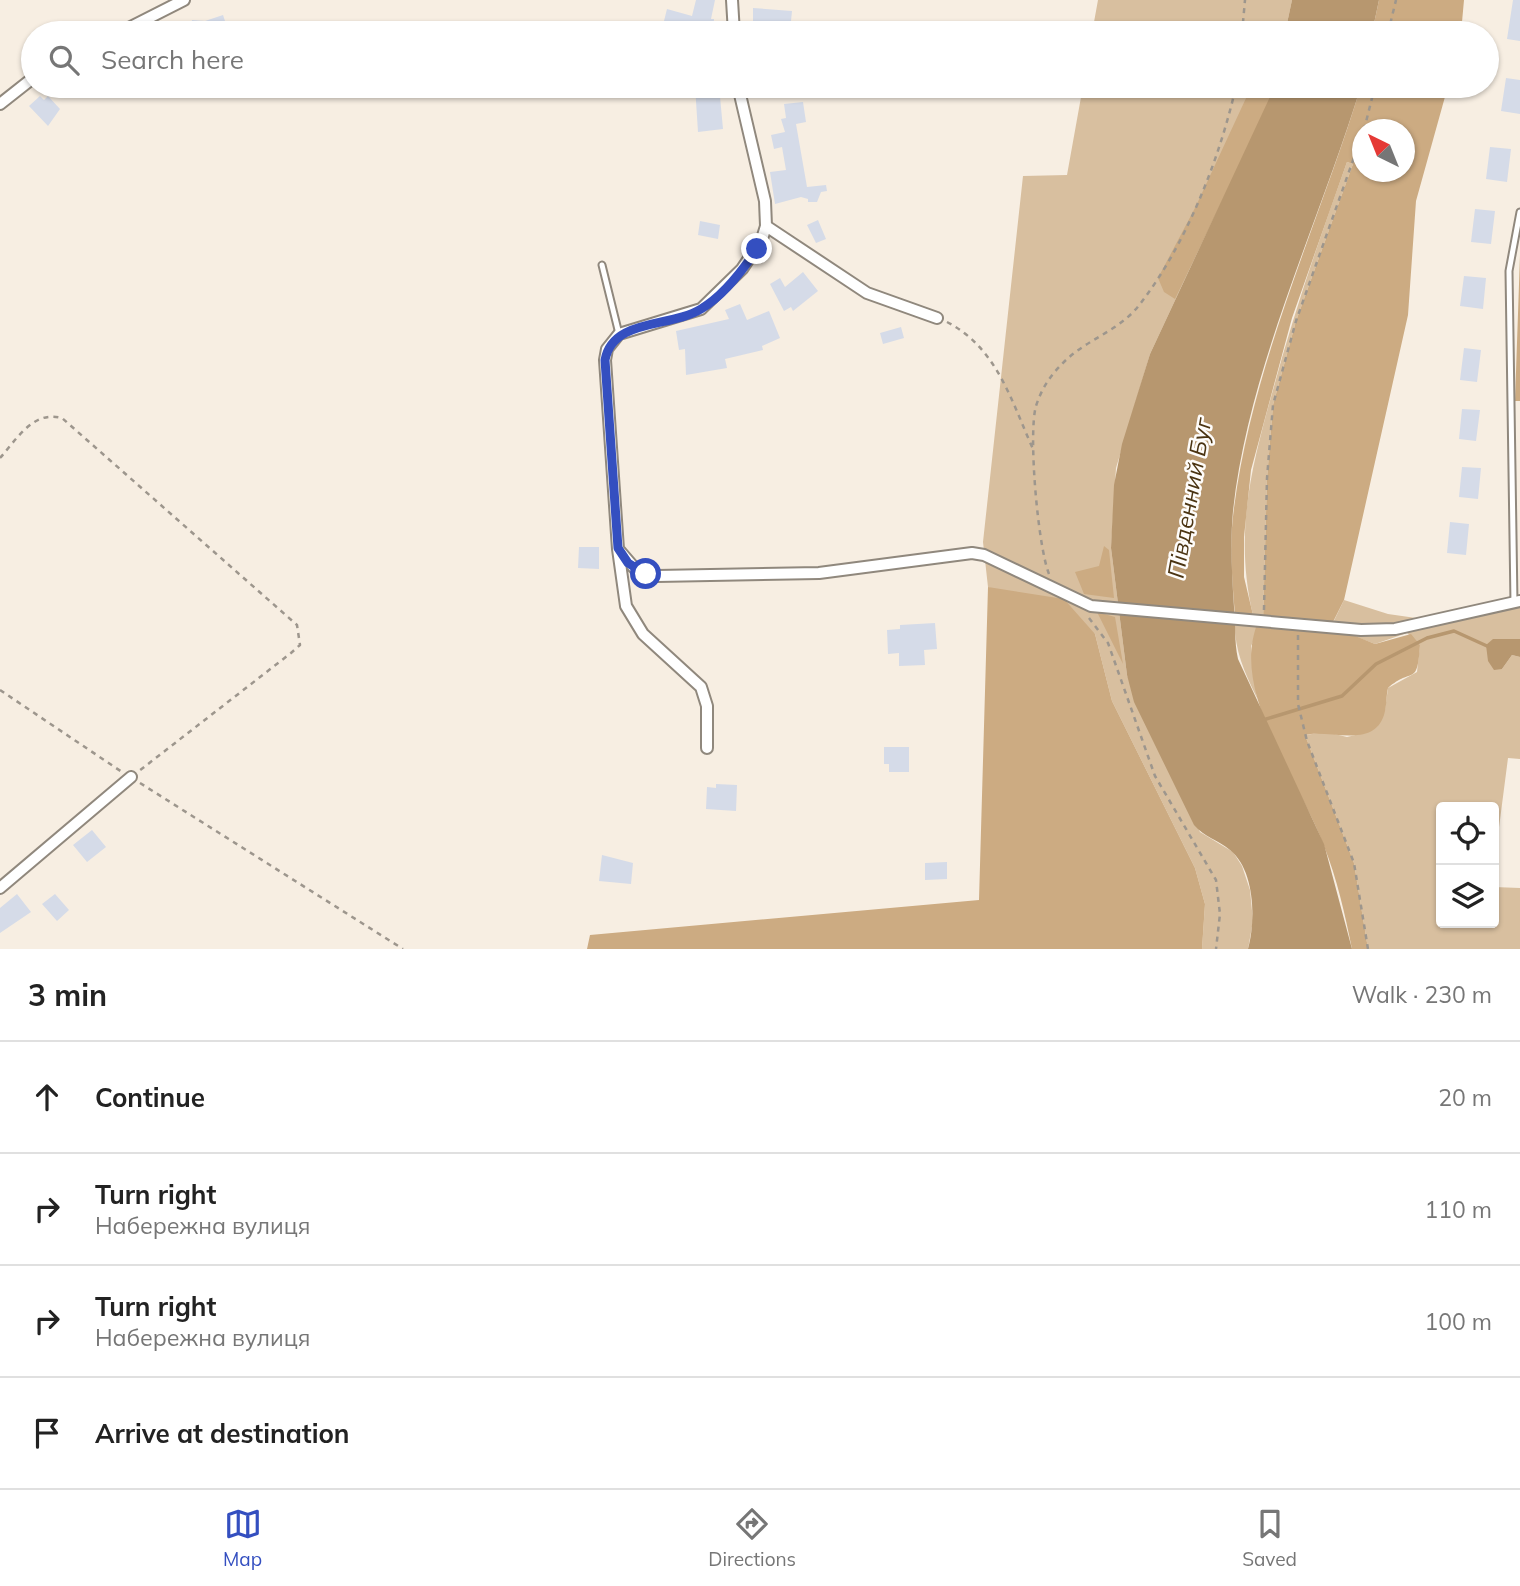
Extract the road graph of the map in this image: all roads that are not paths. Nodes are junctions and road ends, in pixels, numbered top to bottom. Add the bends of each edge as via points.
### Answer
1 (184, 0) edge
2 (732, 0) edge
3 (143, 21) edge
4 (733, 21) edge
5 (21, 87) edge
6 (741, 98) edge
7 (0, 104) edge
8 (1520, 212) edge
9 (766, 226) junction
10 (602, 265) dead end
11 (937, 318) road end
12 (619, 334) junction
13 (618, 548) junction
14 (1517, 602) edge
15 (707, 748) dead end
16 (131, 777) road end
17 (0, 888) edge

1 - 3 street
2 - 4 street
5 - 7 street
6 - 9 street via 765,201
8 - 14 lane via 1509,271
9 - 11 street via 867,293
9 - 12 street via 750,260 701,309
10 - 12 lane
12 - 13 street via 605,360
13 - 14 street via 637,571 657,576 819,573 972,553 1091,606 1384,630
13 - 15 street via 630,616 643,634 701,687 707,706
16 - 17 street

